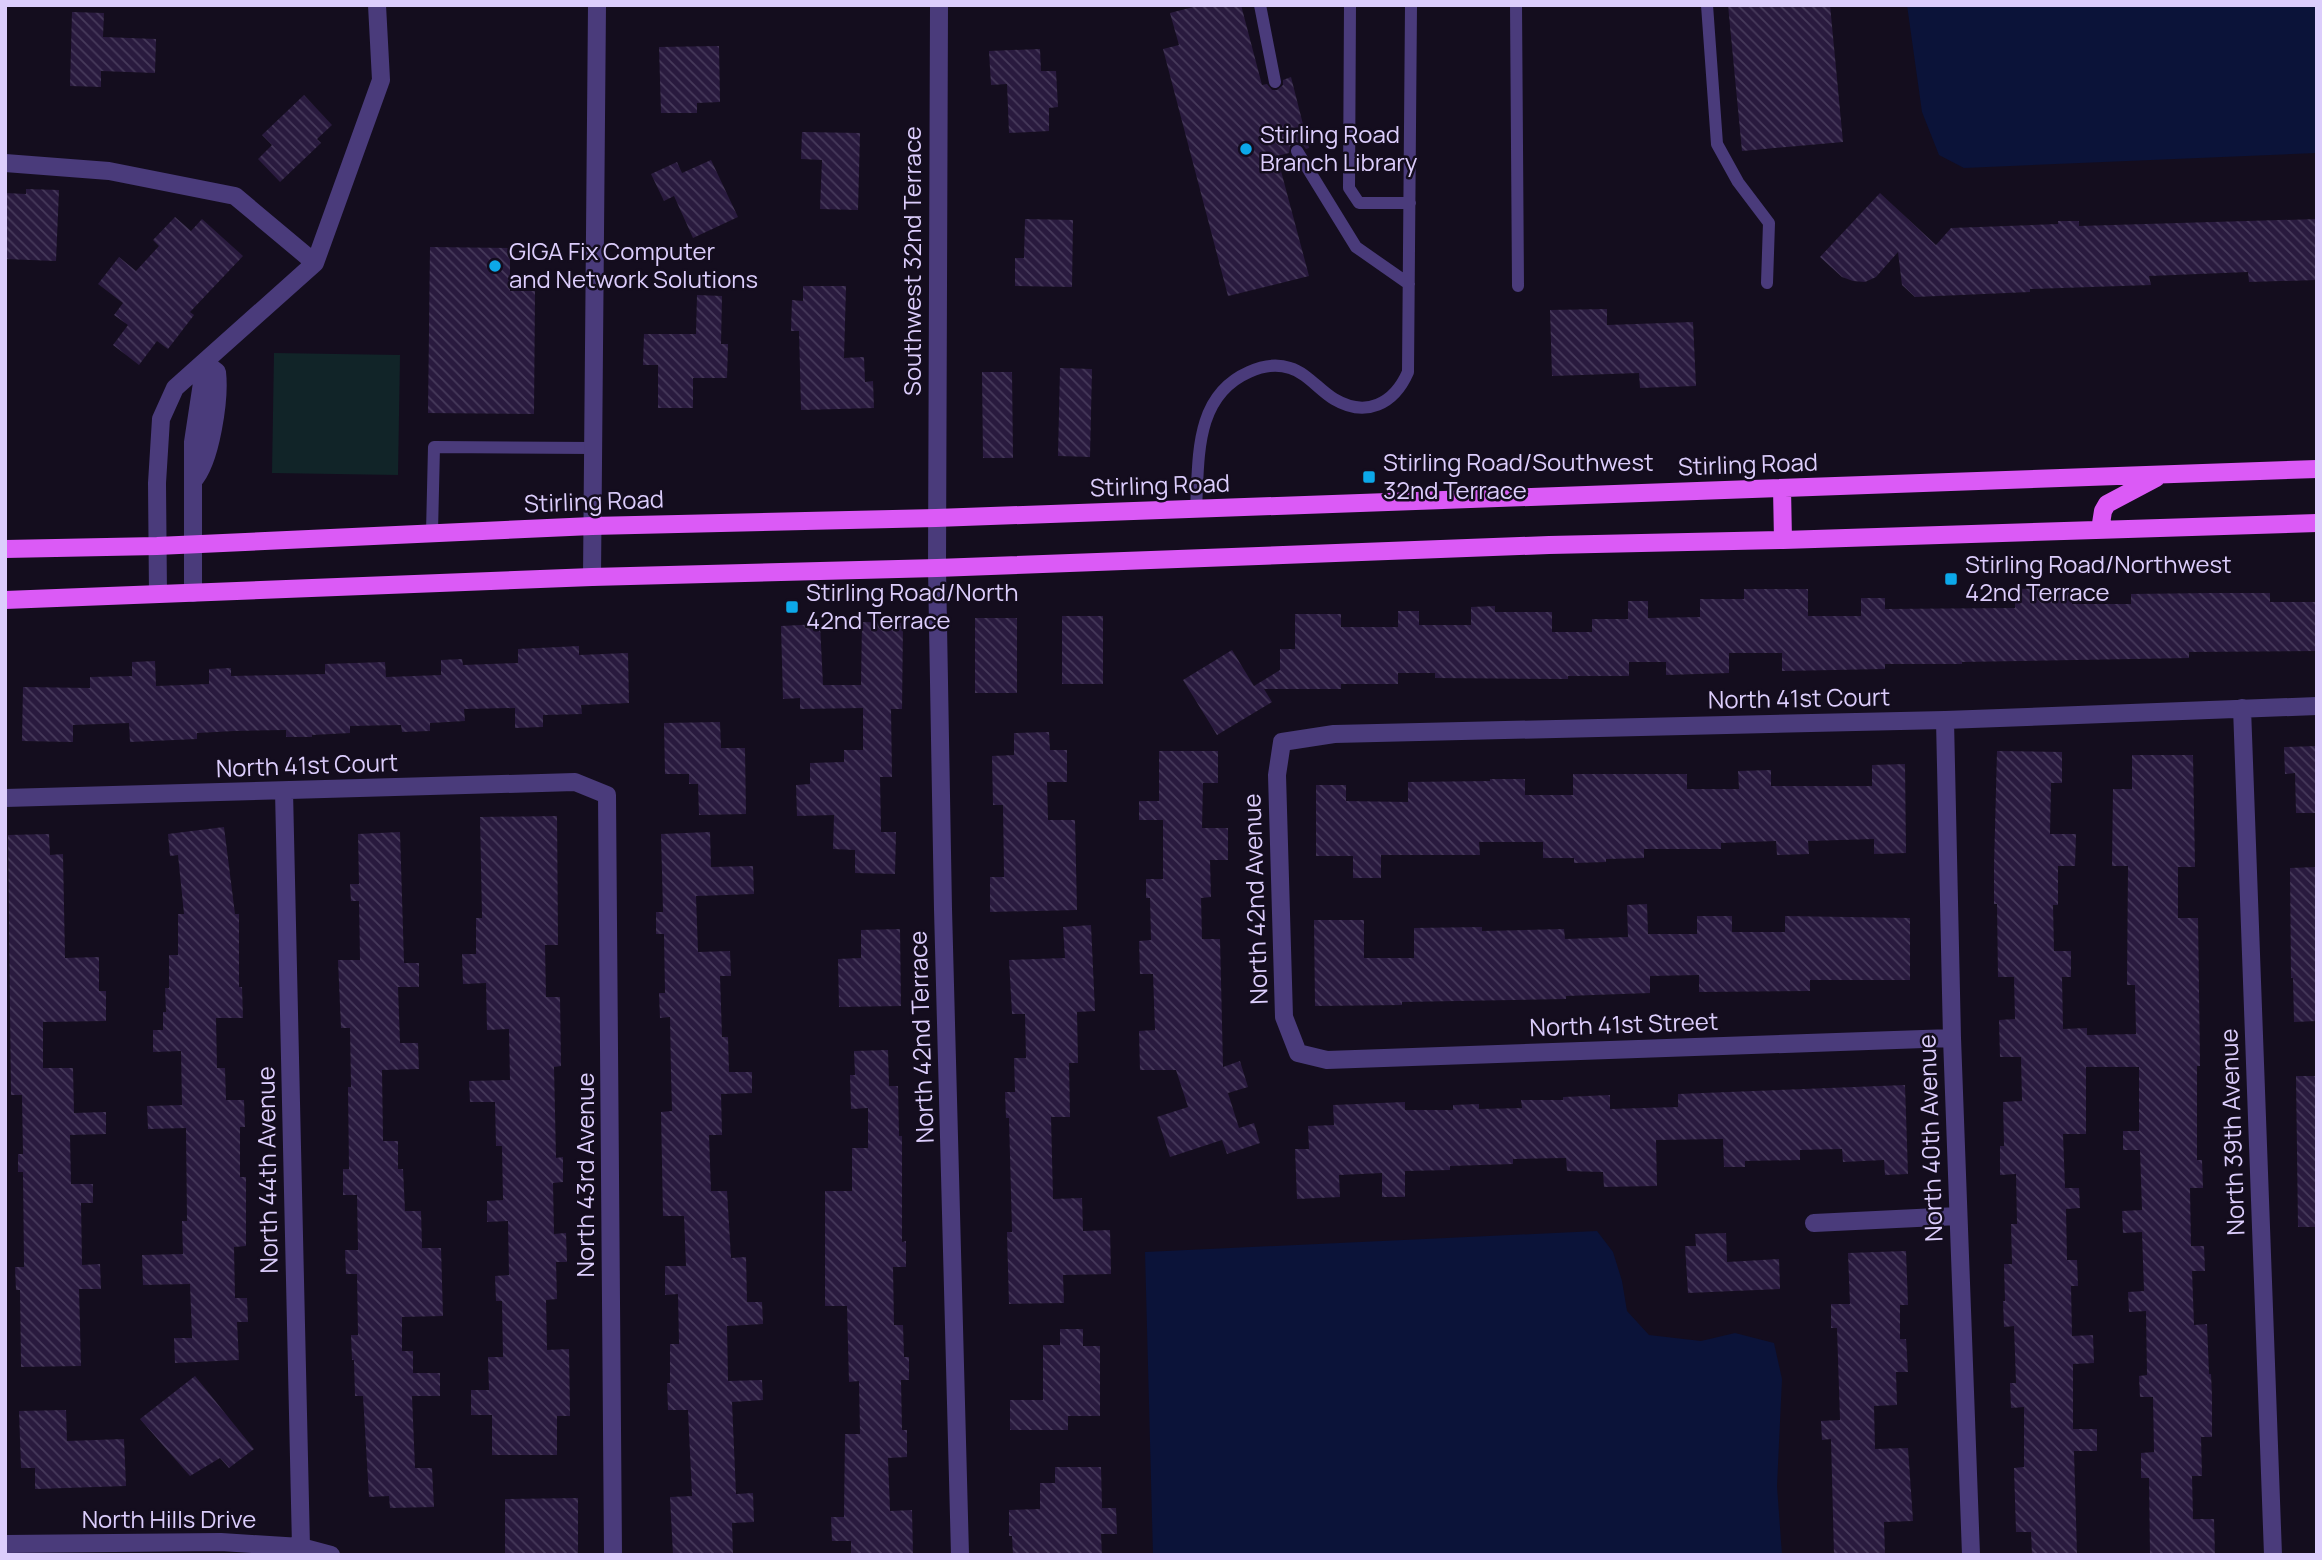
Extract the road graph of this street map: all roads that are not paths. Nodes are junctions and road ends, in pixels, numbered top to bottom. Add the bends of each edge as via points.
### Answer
1 (377, 5) edge
2 (597, 5) edge
3 (939, 5) edge
4 (1260, 5) edge
5 (1350, 5) edge
6 (1412, 5) edge
7 (1517, 5) edge
8 (1707, 5) edge
9 (1275, 82) dead end
10 (1297, 151) dead end
11 (5, 163) edge
12 (1410, 203) junction
13 (315, 263) junction
14 (1409, 284) junction
15 (1767, 284) dead end
16 (1518, 286) dead end
17 (205, 363) junction
18 (160, 440) junction
19 (193, 442) junction
20 (593, 448) junction
21 (2317, 469) edge
22 (2162, 475) junction
23 (192, 482) junction
24 (1782, 488) junction
25 (1196, 509) junction
26 (936, 518) junction
27 (2317, 523) edge
28 (592, 526) junction
29 (2100, 530) junction
30 (432, 532) junction
31 (1783, 540) junction
32 (192, 544) junction
33 (157, 546) junction
34 (5, 550) edge
35 (937, 568) junction
36 (592, 577) junction
37 (192, 593) junction
38 (158, 594) junction
39 (5, 600) edge
40 (2317, 706) edge
41 (2242, 708) junction
42 (1945, 720) junction
43 (1282, 742) joint
44 (284, 791) junction
45 (607, 795) joint
46 (5, 798) edge
47 (1952, 1038) junction
48 (1298, 1053) joint
49 (1958, 1216) junction
50 (1814, 1223) dead end
51 (5, 1544) edge
52 (301, 1547) junction
53 (331, 1555) edge
54 (613, 1555) edge
55 (960, 1555) edge
56 (1970, 1555) edge
57 (2273, 1555) edge

1 - 13 street via 381,80
2 - 20 street
3 - 26 street, Southwest 32nd Terrace
4 - 9 lane
5 - 12 lane via 1349,188 1359,203
6 - 12 lane
7 - 16 lane
8 - 15 lane via 1717,144 1769,223
10 - 14 lane via 1356,247
11 - 13 street via 109,171 235,196
12 - 14 lane
13 - 17 street
14 - 25 lane via 1408,372 1391,399 1373,407 1354,407 1336,400 1292,368 1276,365 1236,378 1216,397 1207,414 1199,442
17 - 18 street via 175,388 162,419
17 - 19 street
17 - 23 street via 217,372 219,385 207,457
18 - 19 street
18 - 33 street
19 - 23 street
20 - 28 street
20 - 30 lane via 434,447
21 - 22 main road, Stirling Road
22 - 24 main road, Stirling Road
22 - 29 main road via 2108,504
23 - 32 street
24 - 25 main road, Stirling Road
24 - 31 main road
25 - 26 main road, Stirling Road
26 - 28 main road, Stirling Road
26 - 35 street, North 42nd Terrace
27 - 29 main road
28 - 30 main road, Stirling Road
28 - 36 street
29 - 31 main road
30 - 32 main road, Stirling Road
31 - 35 main road
32 - 33 main road, Stirling Road
32 - 37 street
33 - 34 main road, Stirling Road
33 - 38 street
35 - 36 main road
35 - 55 street, North 42nd Terrace
36 - 37 main road
37 - 38 main road
38 - 39 main road
40 - 41 street, North 41st Court
41 - 42 street, North 41st Court
41 - 57 street, North 39th Avenue
42 - 43 street, North 41st Court via 1334,734
42 - 47 street, North 40th Avenue
43 - 48 street, North 42nd Avenue via 1277,775 1284,1017
44 - 45 street, North 41st Court via 575,782
44 - 46 street, North 41st Court
44 - 52 street, North 44th Avenue
45 - 54 street, North 43rd Avenue
47 - 48 street, North 41st Street via 1326,1060
47 - 49 street, North 40th Avenue
49 - 50 street
49 - 56 street, North 40th Avenue
51 - 52 street, North Hills Drive via 221,1542
52 - 53 street, North Hills Drive

